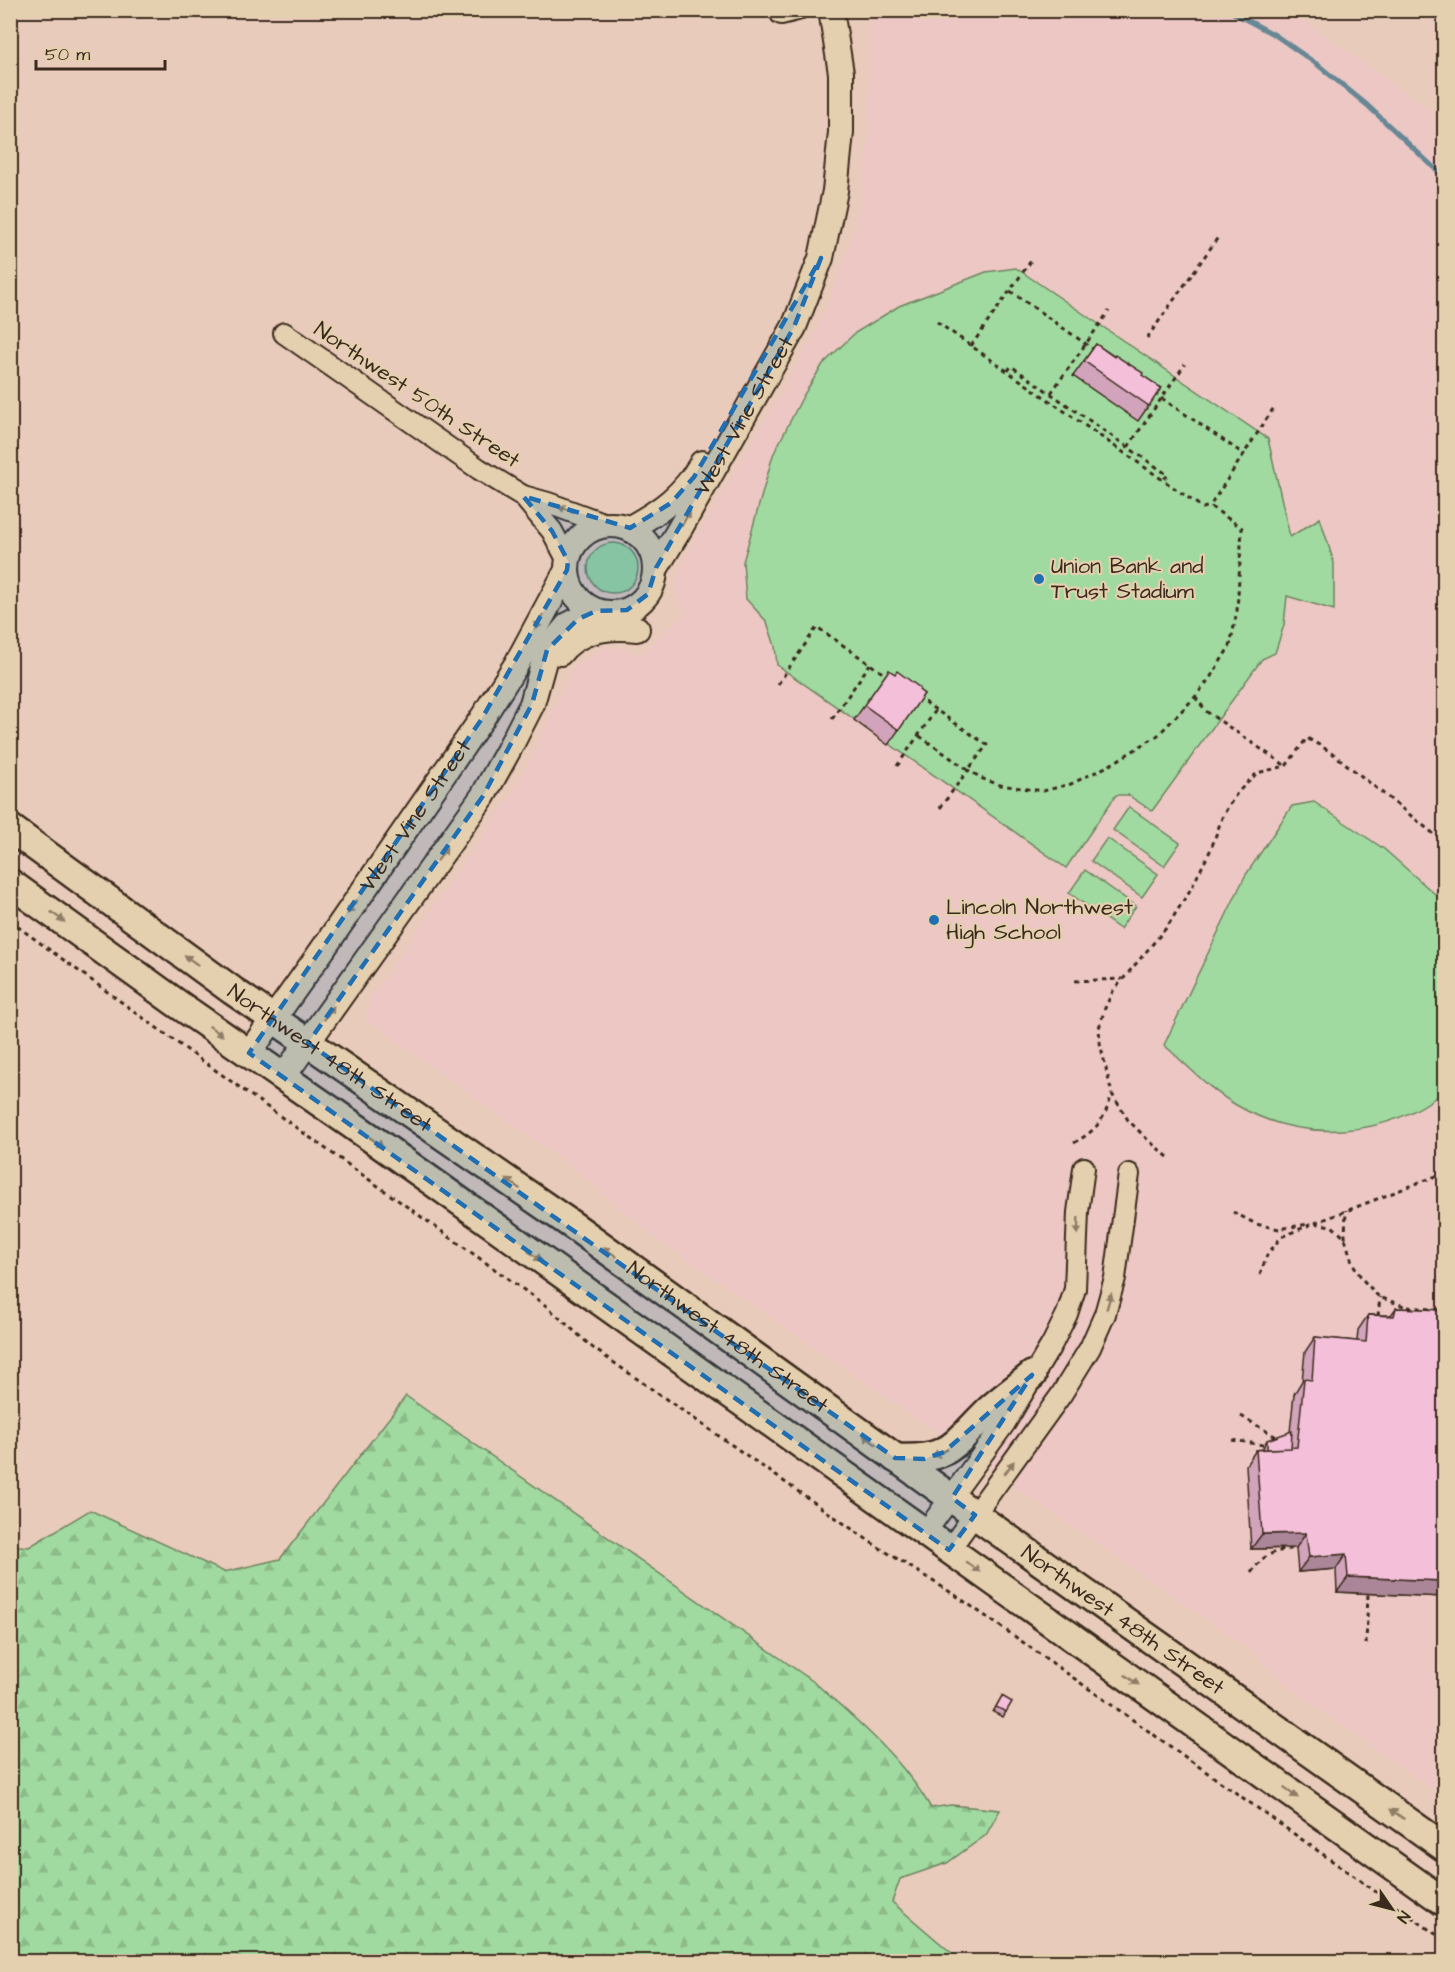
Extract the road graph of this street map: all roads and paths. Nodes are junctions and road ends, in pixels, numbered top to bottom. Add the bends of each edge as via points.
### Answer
1 (831, 10) edge
2 (1219, 236) dead end
3 (821, 258) junction
4 (1034, 258) dead end
5 (1010, 291) junction
6 (1109, 311) dead end
7 (937, 322) dead end
8 (284, 333) dead end
9 (1147, 338) dead end
10 (1086, 344) junction
11 (971, 346) junction
12 (1105, 357) edge
13 (1185, 364) dead end
14 (1008, 371) junction
15 (1152, 392) edge
16 (1051, 393) junction
17 (1162, 398) junction
18 (1275, 406) dead end
19 (1128, 447) junction
20 (1245, 454) junction
21 (1163, 480) junction
22 (524, 496) junction
23 (1210, 506) junction
24 (619, 526) junction
25 (567, 566) junction
26 (656, 568) junction
27 (596, 610) junction
28 (637, 629) dead end
29 (870, 664) junction
30 (889, 677) edge
31 (539, 682) junction
32 (778, 684) dead end
33 (917, 697) edge
34 (1195, 697) junction
35 (936, 710) junction
36 (832, 718) dead end
37 (918, 735) junction
38 (897, 766) dead end
39 (1286, 766) junction
40 (968, 770) junction
41 (940, 808) dead end
42 (10, 828) edge
43 (1444, 842) edge
44 (10, 883) edge
45 (10, 921) edge
46 (1123, 979) junction
47 (1076, 981) dead end
48 (274, 1018) junction
49 (308, 1042) junction
50 (249, 1053) junction
51 (283, 1077) junction
52 (1112, 1094) junction
53 (1074, 1143) dead end
54 (1168, 1156) dead end
55 (1084, 1168) dead end
56 (1444, 1173) edge
57 (1129, 1174) dead end
58 (1346, 1210) junction
59 (1233, 1212) dead end
60 (1314, 1224) junction
61 (1345, 1238) junction
62 (1260, 1275) dead end
63 (1380, 1297) junction
64 (1412, 1308) junction
65 (1444, 1310) edge
66 (1411, 1316) edge
67 (1378, 1319) edge
68 (1032, 1375) junction
69 (1241, 1416) dead end
70 (1280, 1439) edge
71 (1232, 1440) dead end
72 (1263, 1445) dead end
73 (896, 1458) junction
74 (952, 1498) junction
75 (975, 1515) junction
76 (925, 1533) junction
77 (1296, 1548) edge
78 (949, 1550) junction
79 (1251, 1573) dead end
80 (1368, 1594) dead end
81 (1366, 1644) dead end
82 (1444, 1847) edge
83 (1444, 1902) edge
84 (1444, 1940) edge

1 - 3 street, West Vine Street via 841,73 841,132 835,191
2 - 9 path
3 - 24 street, West Vine Street via 694,477 671,502
26 -> 3 street, West Vine Street via 794,327
4 - 5 path
5 - 10 path
5 - 11 path
6 - 10 path
7 - 11 path
8 - 22 street, Northwest 50th Street
10 - 12 path
10 - 16 path
11 - 14 path
13 - 17 path
14 - 16 path via 1011,366
14 - 21 path
15 - 17 path
16 - 19 path
17 - 19 path
17 - 20 path
18 - 20 path
19 - 21 path via 1168,475
20 - 23 path
21 - 23 path via 1203,508
24 -> 22 street, Northwest 50th Street
22 - 25 street, Northwest 50th Street via 552,531
23 - 34 path via 1242,528 1237,611 1230,646
24 - 25 street via 594,528 581,536 572,548
24 - 26 street via 640,535 648,544
25 - 27 street via 575,595
25 -> 48 street, West Vine Street via 504,684
26 - 27 street via 654,583 639,604 614,613
27 - 31 street, West Vine Street via 568,625 558,636 547,650
28 - 31 street via 614,626 577,638 563,649
29 - 30 path
29 - 32 path via 817,627
29 - 36 path
49 -> 31 street, West Vine Street via 483,796 532,704
33 - 35 path
34 - 39 path via 1207,712
34 - 40 path via 1156,736 1071,784 1043,791 1000,785
35 - 37 path
35 - 40 path via 987,745
37 - 38 path
37 - 40 path
39 - 43 path via 1307,738 1331,752
39 - 46 path via 1257,773 1237,793 1186,897 1167,927
40 - 41 path
48 -> 42 main road, Northwest 48th Street
44 -> 50 main road, Northwest 48th Street
45 - 84 path via 545,1305 593,1348 872,1543 1026,1644
46 - 47 path
46 - 52 path via 1113,991 1099,1028
48 - 49 main road, Northwest 48th Street
48 - 50 street, West Vine Street
49 - 51 street, West Vine Street
73 -> 49 main road, Northwest 48th Street via 578,1229
50 - 51 main road, Northwest 48th Street
51 -> 76 main road, Northwest 48th Street
52 - 53 path via 1102,1120 1091,1133
52 - 54 path via 1128,1119
55 -> 68 street via 1075,1289 1067,1314
56 - 58 path
75 -> 57 street via 1090,1348 1115,1278
58 - 60 path
58 - 61 path
59 - 60 path via 1256,1224 1279,1229
60 - 61 path via 1332,1226
60 - 62 path via 1281,1237 1267,1255
61 - 63 path via 1362,1279
63 - 64 path
63 - 67 path
64 - 65 path
64 - 66 path
68 -> 73 main road via 944,1452 924,1459
68 - 74 street via 1005,1423
69 - 70 path
71 - 72 path
73 - 74 main road, Northwest 48th Street
74 - 75 main road, Northwest 48th Street
74 - 76 street
75 - 78 street
82 -> 75 main road, Northwest 48th Street
76 - 78 main road, Northwest 48th Street
77 - 79 path via 1269,1553
78 -> 83 main road, Northwest 48th Street
80 - 81 path

